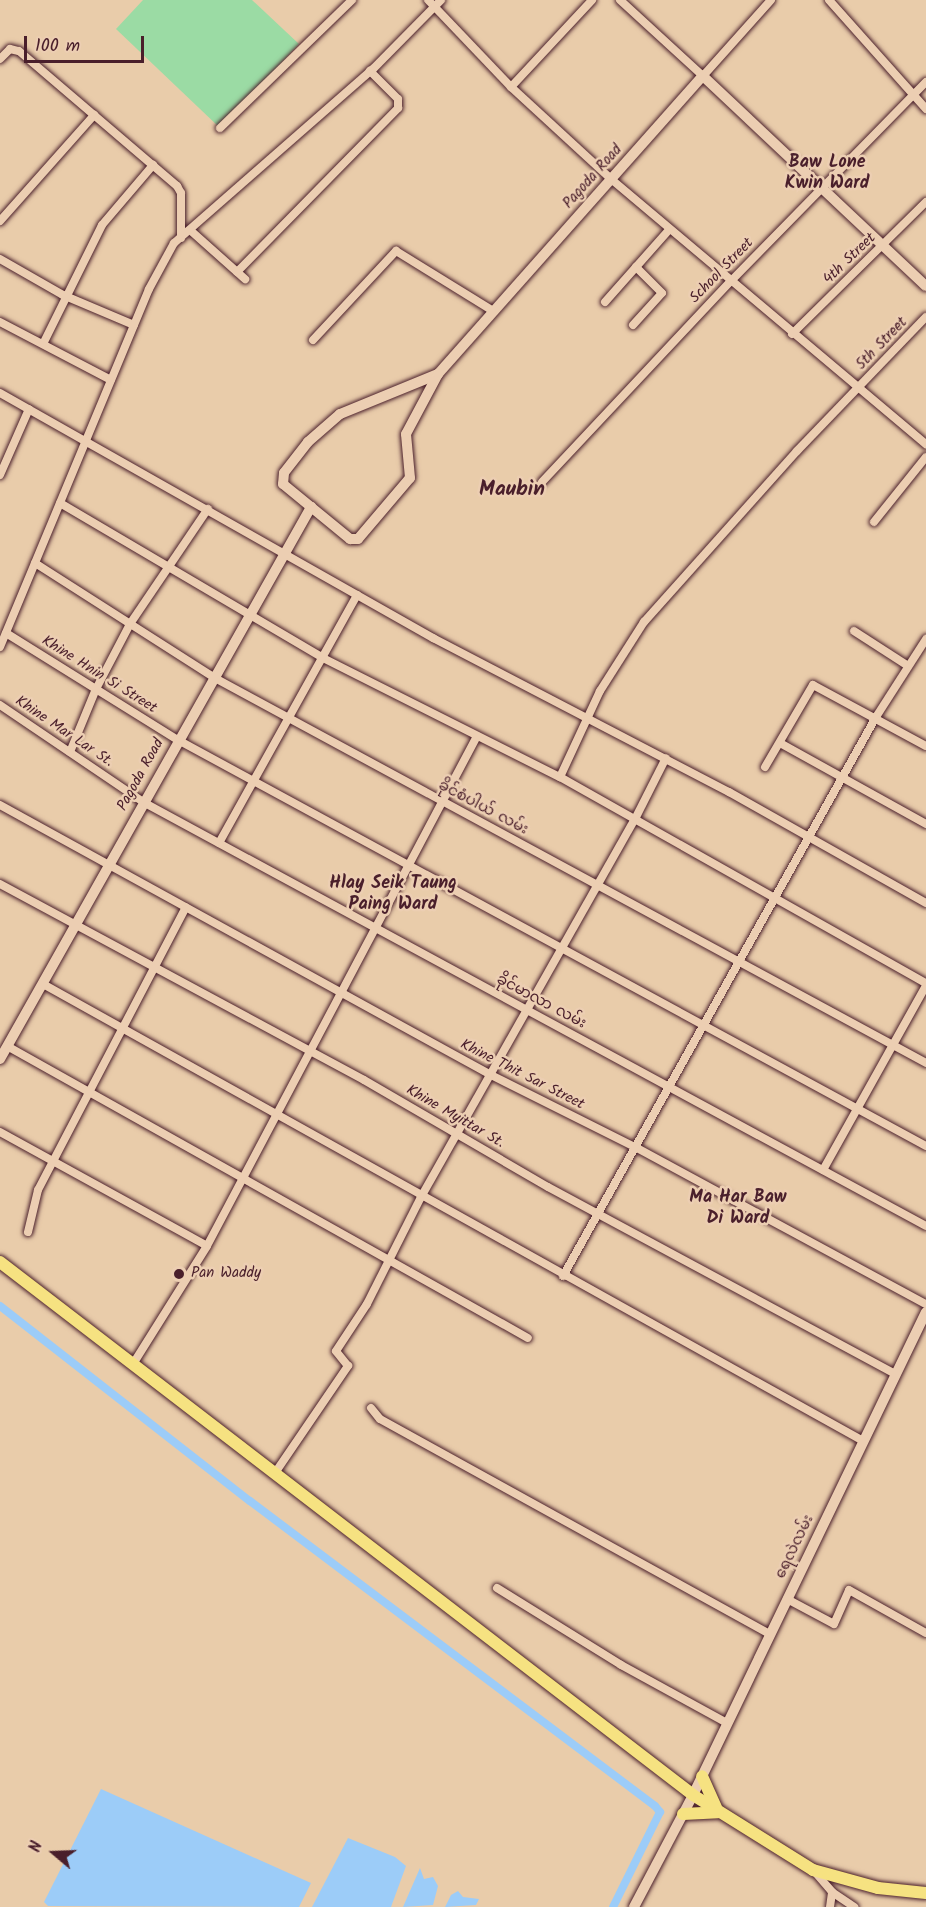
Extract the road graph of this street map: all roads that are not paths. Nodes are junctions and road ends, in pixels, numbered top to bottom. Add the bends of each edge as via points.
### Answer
1 (352, 0) edge
2 (428, 0) edge
3 (441, 0) edge
4 (592, 0) edge
5 (620, 0) edge
6 (771, 0) edge
7 (829, 0) edge
8 (434, 7) junction
9 (0, 59) edge
10 (370, 71) junction
11 (703, 76) junction
12 (926, 82) edge
13 (511, 87) junction
14 (913, 96) junction
15 (926, 109) edge
16 (94, 115) junction
17 (220, 128) dead end
18 (153, 165) junction
19 (611, 179) junction
20 (824, 186) junction
21 (926, 202) edge
22 (0, 221) edge
23 (190, 230) junction
24 (669, 230) junction
25 (181, 237) junction
26 (884, 245) junction
27 (0, 259) edge
28 (636, 267) junction
29 (237, 272) junction
30 (245, 279) dead end
31 (729, 282) junction
32 (926, 286) edge
33 (65, 296) junction
34 (605, 302) dead end
35 (493, 311) junction
36 (926, 317) edge
37 (0, 322) edge
38 (134, 325) junction
39 (633, 326) dead end
40 (792, 334) junction
41 (313, 340) dead end
42 (43, 344) junction
43 (438, 374) junction
44 (111, 380) junction
45 (858, 389) junction
46 (0, 393) edge
47 (29, 409) junction
48 (86, 440) junction
49 (926, 444) edge
50 (926, 457) edge
51 (0, 475) edge
52 (542, 482) dead end
53 (60, 502) junction
54 (311, 507) junction
55 (208, 510) junction
56 (874, 522) dead end
57 (284, 553) junction
58 (35, 563) junction
59 (170, 568) junction
60 (357, 595) junction
61 (249, 614) junction
62 (130, 624) junction
63 (854, 631) dead end
64 (6, 633) junction
65 (926, 639) edge
66 (0, 647) edge
67 (323, 658) junction
68 (908, 666) junction
69 (213, 677) junction
70 (96, 689) junction
71 (0, 705) edge
72 (588, 716) junction
73 (876, 717) junction
74 (290, 719) junction
75 (477, 736) junction
76 (178, 740) junction
77 (780, 743) junction
78 (926, 746) edge
79 (70, 752) junction
80 (666, 758) junction
81 (765, 767) dead end
82 (560, 777) junction
83 (842, 777) junction
84 (252, 780) junction
85 (442, 801) junction
86 (143, 802) junction
87 (0, 806) edge
88 (635, 819) junction
89 (926, 824) edge
90 (808, 837) junction
91 (219, 843) junction
92 (408, 864) junction
93 (110, 865) junction
94 (0, 884) edge
95 (597, 885) junction
96 (773, 897) junction
97 (926, 903) edge
98 (186, 907) junction
99 (77, 926) junction
100 (374, 927) junction
101 (561, 948) junction
102 (739, 962) junction
103 (157, 968) junction
104 (43, 984) junction
105 (926, 985) edge
106 (339, 992) junction
107 (526, 1010) junction
108 (702, 1024) junction
109 (124, 1030) junction
110 (893, 1046) junction
111 (309, 1050) junction
112 (3, 1052) edge
113 (926, 1063) edge
114 (491, 1075) junction
115 (667, 1086) junction
116 (92, 1095) junction
117 (858, 1109) junction
118 (276, 1114) junction
119 (0, 1132) edge
120 (457, 1133) junction
121 (926, 1146) edge
122 (637, 1148) junction
123 (56, 1162) junction
124 (823, 1170) junction
125 (243, 1176) junction
126 (421, 1197) junction
127 (599, 1215) junction
128 (926, 1226) edge
129 (28, 1232) dead end
130 (207, 1246) junction
131 (388, 1258) junction
132 (0, 1262) edge
133 (563, 1276) junction
134 (926, 1304) edge
135 (926, 1312) edge
136 (528, 1338) dead end
137 (133, 1364) junction
138 (896, 1374) junction
139 (371, 1408) dead end
140 (863, 1441) junction
141 (276, 1473) junction
142 (496, 1588) dead end
143 (787, 1599) junction
144 (926, 1633) edge
145 (770, 1634) junction
146 (727, 1722) junction
147 (702, 1776) junction
148 (693, 1795) junction
149 (718, 1812) junction
150 (682, 1814) junction
151 (813, 1870) junction
152 (832, 1892) junction
153 (926, 1893) edge
154 (634, 1907) edge
155 (830, 1907) edge
156 (854, 1907) edge

1 - 17 street
2 - 8 street
3 - 8 street
4 - 13 street
5 - 11 street
6 - 11 street, Pagoda Road
7 - 14 street
8 - 10 street
8 - 13 street
9 - 16 street via 10,49 16,49
10 - 23 street
10 - 29 street via 398,99 398,108
11 - 19 main road, Pagoda Road
11 - 20 main road
12 - 14 street, School Street
13 - 19 street
14 - 15 street
14 - 20 street, School Street
16 - 18 street
16 - 22 street
18 - 25 street via 182,193
18 - 33 street via 102,225
19 - 24 street
19 - 35 main road, Pagoda Road
20 - 26 main road
20 - 31 street, School Street
21 - 26 street, 4th Street
23 - 25 street
23 - 29 street
24 - 28 street
24 - 31 street
25 - 38 street via 149,289
26 - 32 main road
26 - 40 street, 4th Street
27 - 33 street
28 - 34 street
28 - 39 street via 662,293
29 - 30 street
31 - 40 street
31 - 52 street, School Street
33 - 38 street
33 - 42 street
35 - 41 street via 396,251
35 - 43 main road, Pagoda Road
36 - 45 street, 5th Street
37 - 42 street
38 - 44 street
40 - 45 street
42 - 44 street
43 - 54 main road, Pagoda Road via 345,411 308,442 282,481
43 - 54 main road, Pagoda Road via 406,434 410,478 358,538 350,539
44 - 48 street
45 - 49 street
45 - 72 street, 5th Street via 644,622
46 - 47 street
47 - 48 street
47 - 51 street
48 - 53 street
48 - 55 street
50 - 56 street
53 - 58 street
53 - 59 street
54 - 57 main road, Pagoda Road
55 - 57 street
55 - 59 street
57 - 60 street
57 - 61 main road, Pagoda Road
58 - 62 street, ခိုင်စံပါယ် လမ်း
58 - 64 street
59 - 61 street
59 - 62 street
60 - 67 street
60 - 72 street
61 - 67 street
61 - 69 main road, Pagoda Road
62 - 69 street, ခိုင်စံပါယ် လမ်း
62 - 70 street
63 - 68 street
64 - 66 street
64 - 70 street, Khine Hnin Si Street
65 - 68 street
67 - 74 street
67 - 75 street
68 - 73 street
69 - 74 street, ခိုင်စံပါယ် လမ်း
69 - 76 main road, Pagoda Road
70 - 76 street, Khine Hnin Si Street
70 - 79 street
71 - 79 street, Khine Mar Lar St.
72 - 80 street
72 - 82 street, 5th Street
73 - 77 street via 813,685
73 - 78 street
73 - 83 street
74 - 84 street
74 - 85 street, ခိုင်စံပါယ် လမ်း
75 - 82 street
75 - 85 street
76 - 84 street, Khine Hnin Si Street
76 - 86 main road, Pagoda Road
77 - 81 street
77 - 83 street
79 - 86 street, Khine Mar Lar St.
80 - 88 street
80 - 90 street
82 - 88 street
83 - 89 street
83 - 90 street
84 - 91 street
84 - 92 street, Khine Hnin Si Street
85 - 92 street
85 - 95 street, ခိုင်စံပါယ် လမ်း
86 - 91 street, ခိုင်မာလာ လမ်း
86 - 93 main road, Pagoda Road
87 - 93 street, Khine Thit Sar Street
88 - 95 street
88 - 96 street
90 - 96 street
90 - 97 street
91 - 100 street, ခိုင်မာလာ လမ်း
92 - 100 street
92 - 101 street, Khine Hnin Si Street
93 - 98 street, Khine Thit Sar Street
93 - 99 main road, Pagoda Road
94 - 99 street, Khine Myittar St.
95 - 101 street
95 - 102 street, ခိုင်စံပါယ် လမ်း
96 - 102 street
96 - 105 street
98 - 103 street
98 - 106 street, Khine Thit Sar Street
99 - 103 street, Khine Myittar St.
99 - 104 main road, Pagoda Road
100 - 106 street
100 - 107 street, ခိုင်မာလာ လမ်း
101 - 107 street
101 - 108 street, Khine Hnin Si Street
102 - 108 street
102 - 110 street, ခိုင်စံပါယ် လမ်း
103 - 109 street
103 - 111 street, Khine Myittar St.
104 - 109 street
104 - 112 main road, Pagoda Road
105 - 110 street
106 - 111 street
106 - 114 street, Khine Thit Sar Street
107 - 114 street
107 - 115 street, ခိုင်မာလာ လမ်း
108 - 115 street
108 - 117 street, Khine Hnin Si Street
109 - 116 street
109 - 118 street
110 - 113 street, ခိုင်စံပါယ် လမ်း
110 - 117 street
111 - 118 street
111 - 120 street, Khine Myittar St.
112 - 116 street
114 - 120 street
114 - 122 street, Khine Thit Sar Street
115 - 122 street
115 - 124 street, ခိုင်မာလာ လမ်း
116 - 123 street
116 - 125 street
117 - 121 street, Khine Hnin Si Street
117 - 124 street
118 - 125 street
118 - 126 street
119 - 123 street
120 - 126 street
120 - 127 street, Khine Myittar St.
122 - 127 street
122 - 134 street, Khine Thit Sar Street
123 - 129 street via 38,1190
123 - 130 street
124 - 128 street, ခိုင်မာလာ လမ်း
125 - 130 street
125 - 131 street
126 - 131 street
126 - 133 street
127 - 133 street
127 - 138 street, Khine Myittar St.
130 - 137 street
131 - 136 street
131 - 141 street via 367,1304 336,1351 348,1365
132 - 137 main road
133 - 140 street
135 - 138 main road, ရေလဲလမ်း
137 - 141 main road
138 - 140 main road, ရေလဲလမ်း
139 - 145 street via 380,1419
140 - 143 main road, ရေလဲလမ်း
141 - 148 main road
142 - 146 street via 621,1665
143 - 144 street via 834,1624 849,1590
143 - 145 main road, ရေလဲလမ်း
145 - 146 main road, ရေလဲလမ်း
146 - 147 main road, ရေလဲလမ်း
147 - 148 main road, ရေလဲလမ်း
147 - 149 main road
148 - 149 main road
148 - 150 main road, ရေလဲလမ်း
149 - 150 main road
149 - 151 main road
150 - 154 main road, ရေလဲလမ်း
151 - 152 street
151 - 153 main road via 878,1888
152 - 155 street
152 - 156 street

